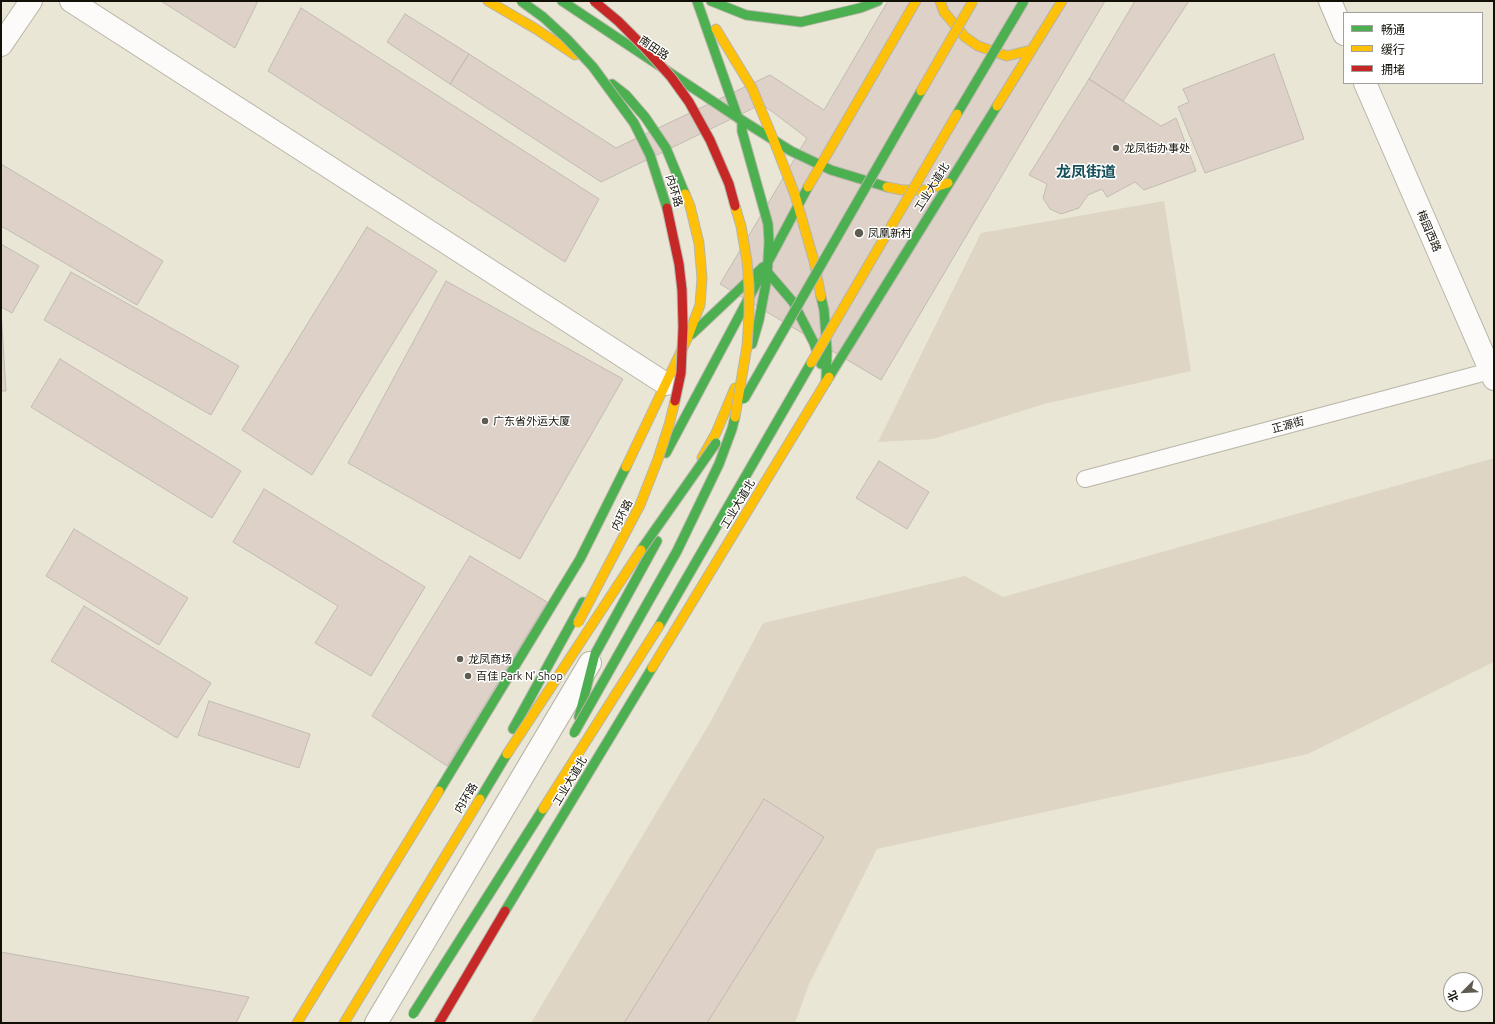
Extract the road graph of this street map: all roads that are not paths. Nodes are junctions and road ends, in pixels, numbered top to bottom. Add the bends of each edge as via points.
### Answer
1 (31, 1) edge
2 (70, 1) edge
3 (488, 1) edge
4 (521, 1) edge
5 (562, 1) edge
6 (594, 1) edge
7 (698, 1) edge
8 (711, 1) edge
9 (878, 1) edge
10 (916, 1) edge
11 (940, 1) edge
12 (973, 1) edge
13 (1024, 1) edge
14 (1062, 1) edge
15 (1330, 1) edge
16 (1343, 32) edge
17 (1, 46) edge
18 (1031, 50) junction
19 (1365, 84) edge
20 (742, 121) junction
21 (774, 141) junction
22 (821, 165) junction
23 (948, 183) junction
24 (797, 205) junction
25 (768, 258) junction
26 (765, 269) junction
27 (687, 339) junction
28 (1492, 375) edge
29 (826, 382) junction
30 (666, 384) junction
31 (1085, 479) dead end
32 (596, 654) junction
33 (570, 741) dead end
34 (507, 754) junction
35 (519, 830) dead end
36 (546, 844) junction
37 (413, 1014) junction
38 (297, 1023) edge
39 (335, 1023) edge
40 (344, 1023) edge
41 (376, 1023) edge
42 (407, 1023) edge
43 (439, 1023) edge

1 - 17 street
2 - 30 street
3 - 27 main road via 571,52 626,95 645,116 666,148 690,206 699,243 702,278 700,305
4 - 34 main road, 内环路, bridge via 543,17 593,67 634,123 650,155 669,216 679,264 683,352 669,425 640,505
5 - 20 main road, 南田路
6 - 33 main road, bridge via 618,21 671,77 689,102 710,140 729,184 741,226 747,261 749,315 739,397 732,429 719,464 677,551
7 - 20 main road via 738,118
7 - 21 main road via 752,88
8 - 9 main road via 746,15 801,22 860,8
10 - 22 main road
11 - 18 main road via 944,12 965,37 978,46 1007,56
12 - 34 main road, bridge via 750,389 708,456 651,535
13 - 37 main road, bridge via 647,645
14 - 18 main road, 工业大道北
15 - 16 street
18 - 23 main road, 工业大道北
19 - 28 street, 梅园西路
20 - 21 main road, 南田路
20 - 25 main road via 742,131 768,224
21 - 22 main road, 南田路
21 - 24 main road
22 - 23 main road, 南田路 via 902,190 925,190
22 - 24 main road
23 - 29 main road, 工业大道北
24 - 25 main road
24 - 29 main road via 814,261 824,310 828,357
25 - 26 main road
26 - 27 main road
26 - 29 main road via 793,302 805,323
26 - 32 main road via 759,320 749,354 716,433
26 - 39 main road via 501,752
27 - 30 main road
28 - 31 lane, 正源街
29 - 36 main road, 工业大道北
30 - 38 main road via 580,559
32 - 36 main road
32 - 41 street
34 - 40 main road, 内环路
35 - 37 main road, bridge
36 - 43 main road, 工业大道北
37 - 42 main road

